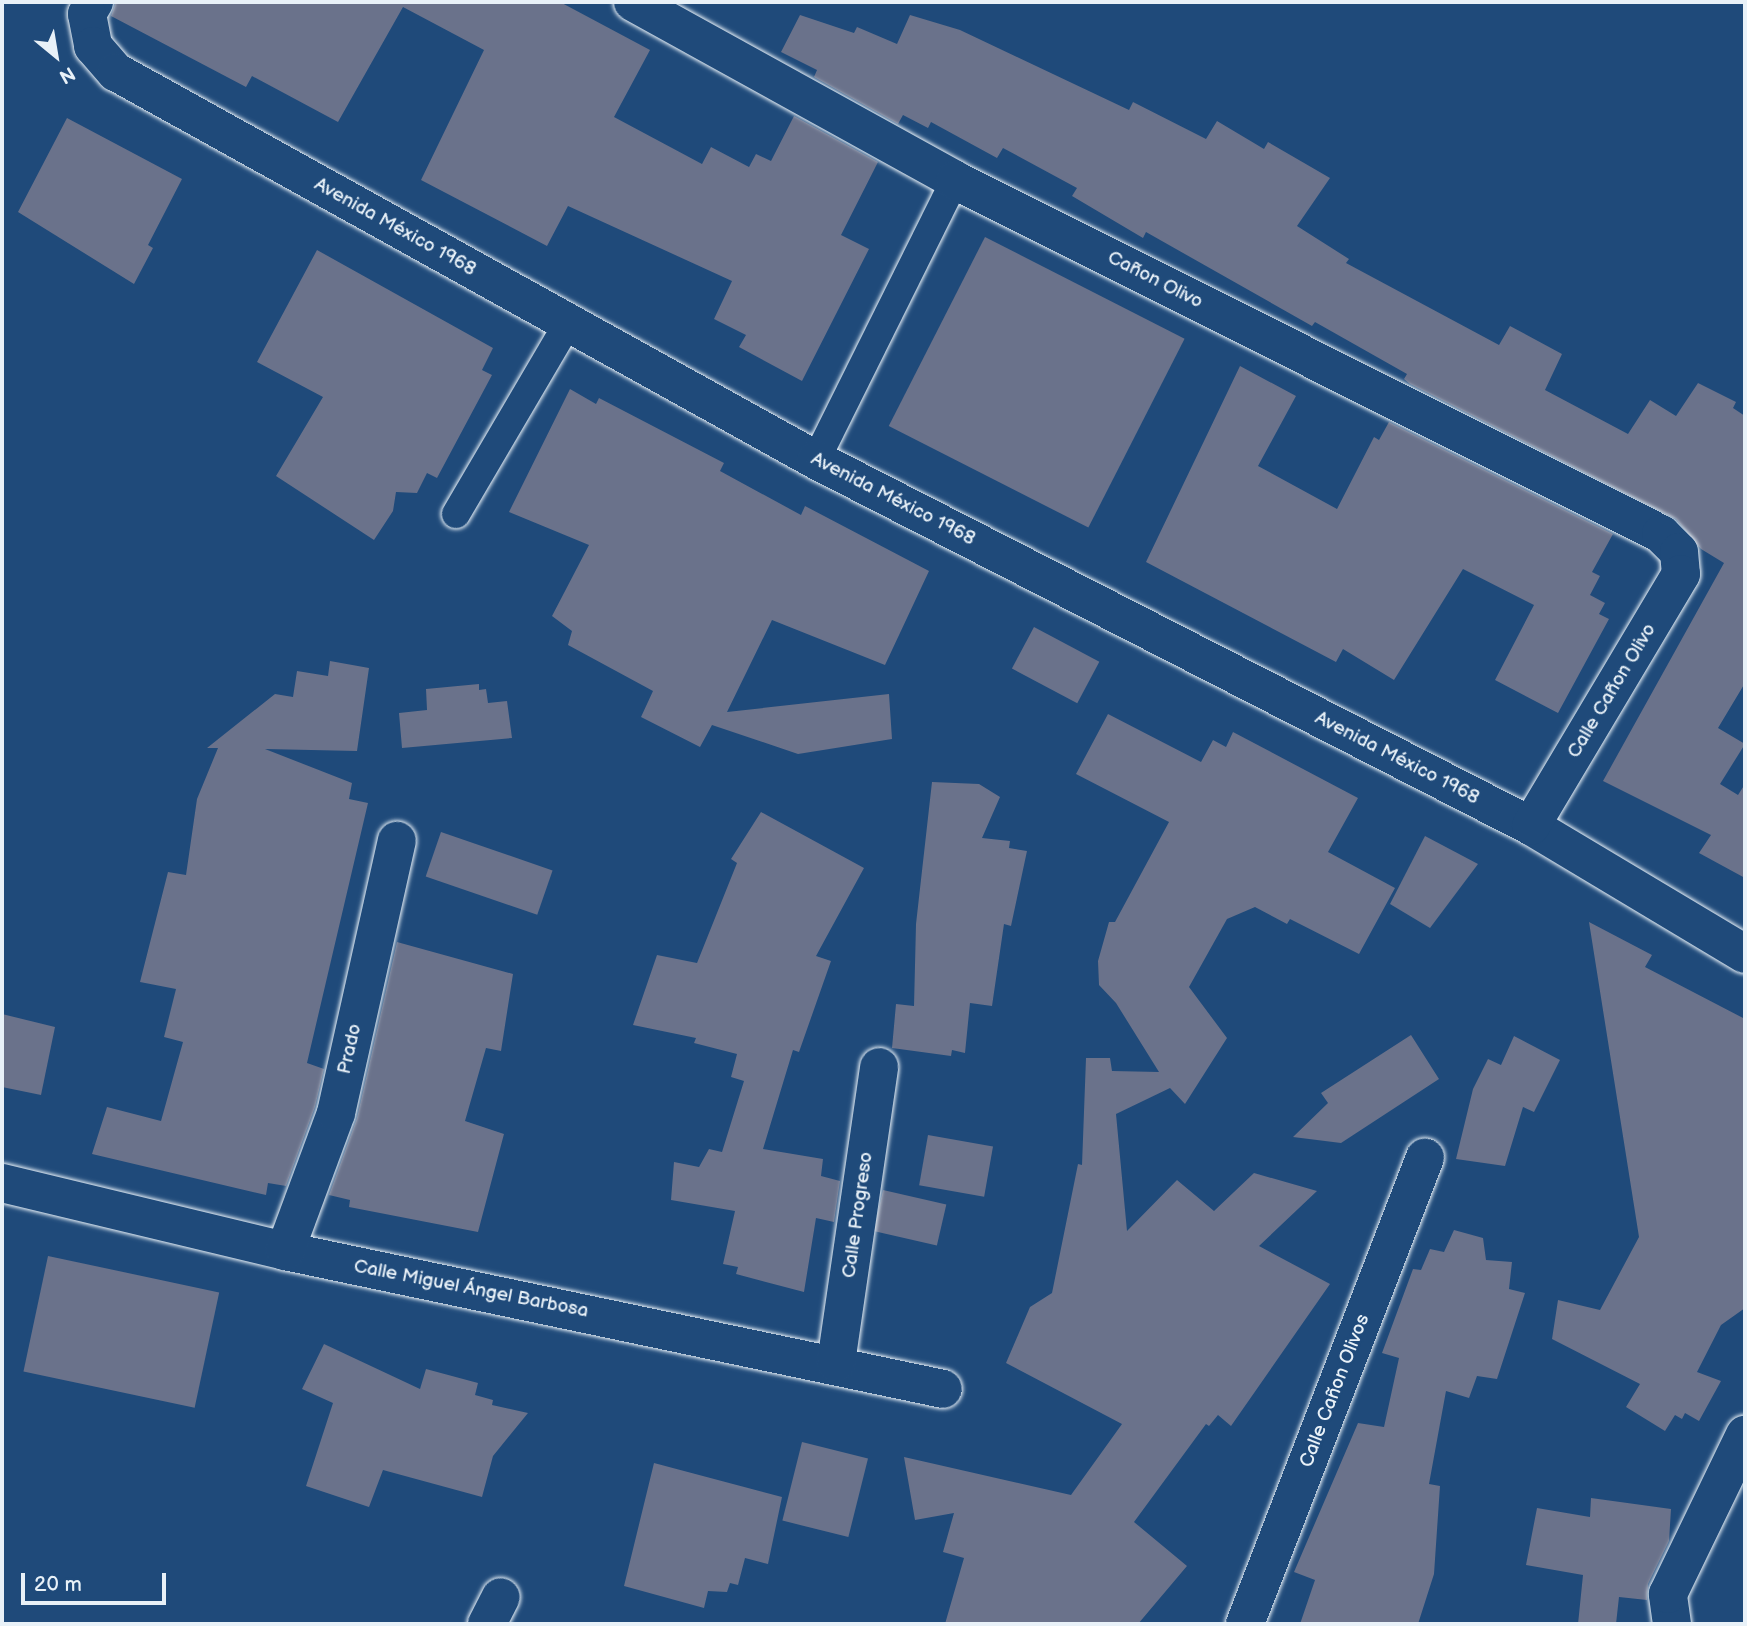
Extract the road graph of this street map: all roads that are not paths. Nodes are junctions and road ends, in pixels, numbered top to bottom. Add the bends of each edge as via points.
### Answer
1 (94, 2) edge
2 (633, 2) edge
3 (955, 180) junction
4 (568, 323) junction
5 (816, 460) junction
6 (456, 514) dead end
7 (1679, 552) joint
8 (1531, 826) junction
9 (397, 841) dead end
10 (1745, 954) edge
11 (879, 1067) dead end
12 (1425, 1158) dead end
13 (2, 1182) edge
14 (285, 1251) junction
15 (836, 1363) junction
16 (943, 1389) dead end
17 (1745, 1435) edge
18 (1245, 1624) edge
19 (1672, 1624) edge

1 - 4 street, Avenida México 1968 via 88,14 93,46 116,72
2 - 3 street, Cañon Olivo
3 - 5 lane
3 - 7 street, Cañon Olivo via 1661,534
4 - 5 street, Avenida México 1968
4 - 6 lane
5 - 8 street, Avenida México 1968
7 - 8 street, Calle Cañon Olivo via 1681,574
8 - 10 street, Avenida México 1968
9 - 14 street, Prado via 336,1113
11 - 15 street, Calle Progreso
12 - 18 street, Calle Cañon Olivos
13 - 14 street, Calle Miguel Ángel Barbosa
14 - 15 street, Calle Miguel Ángel Barbosa
15 - 16 street, Calle Miguel Ángel Barbosa
17 - 19 street via 1668,1594 1668,1621

